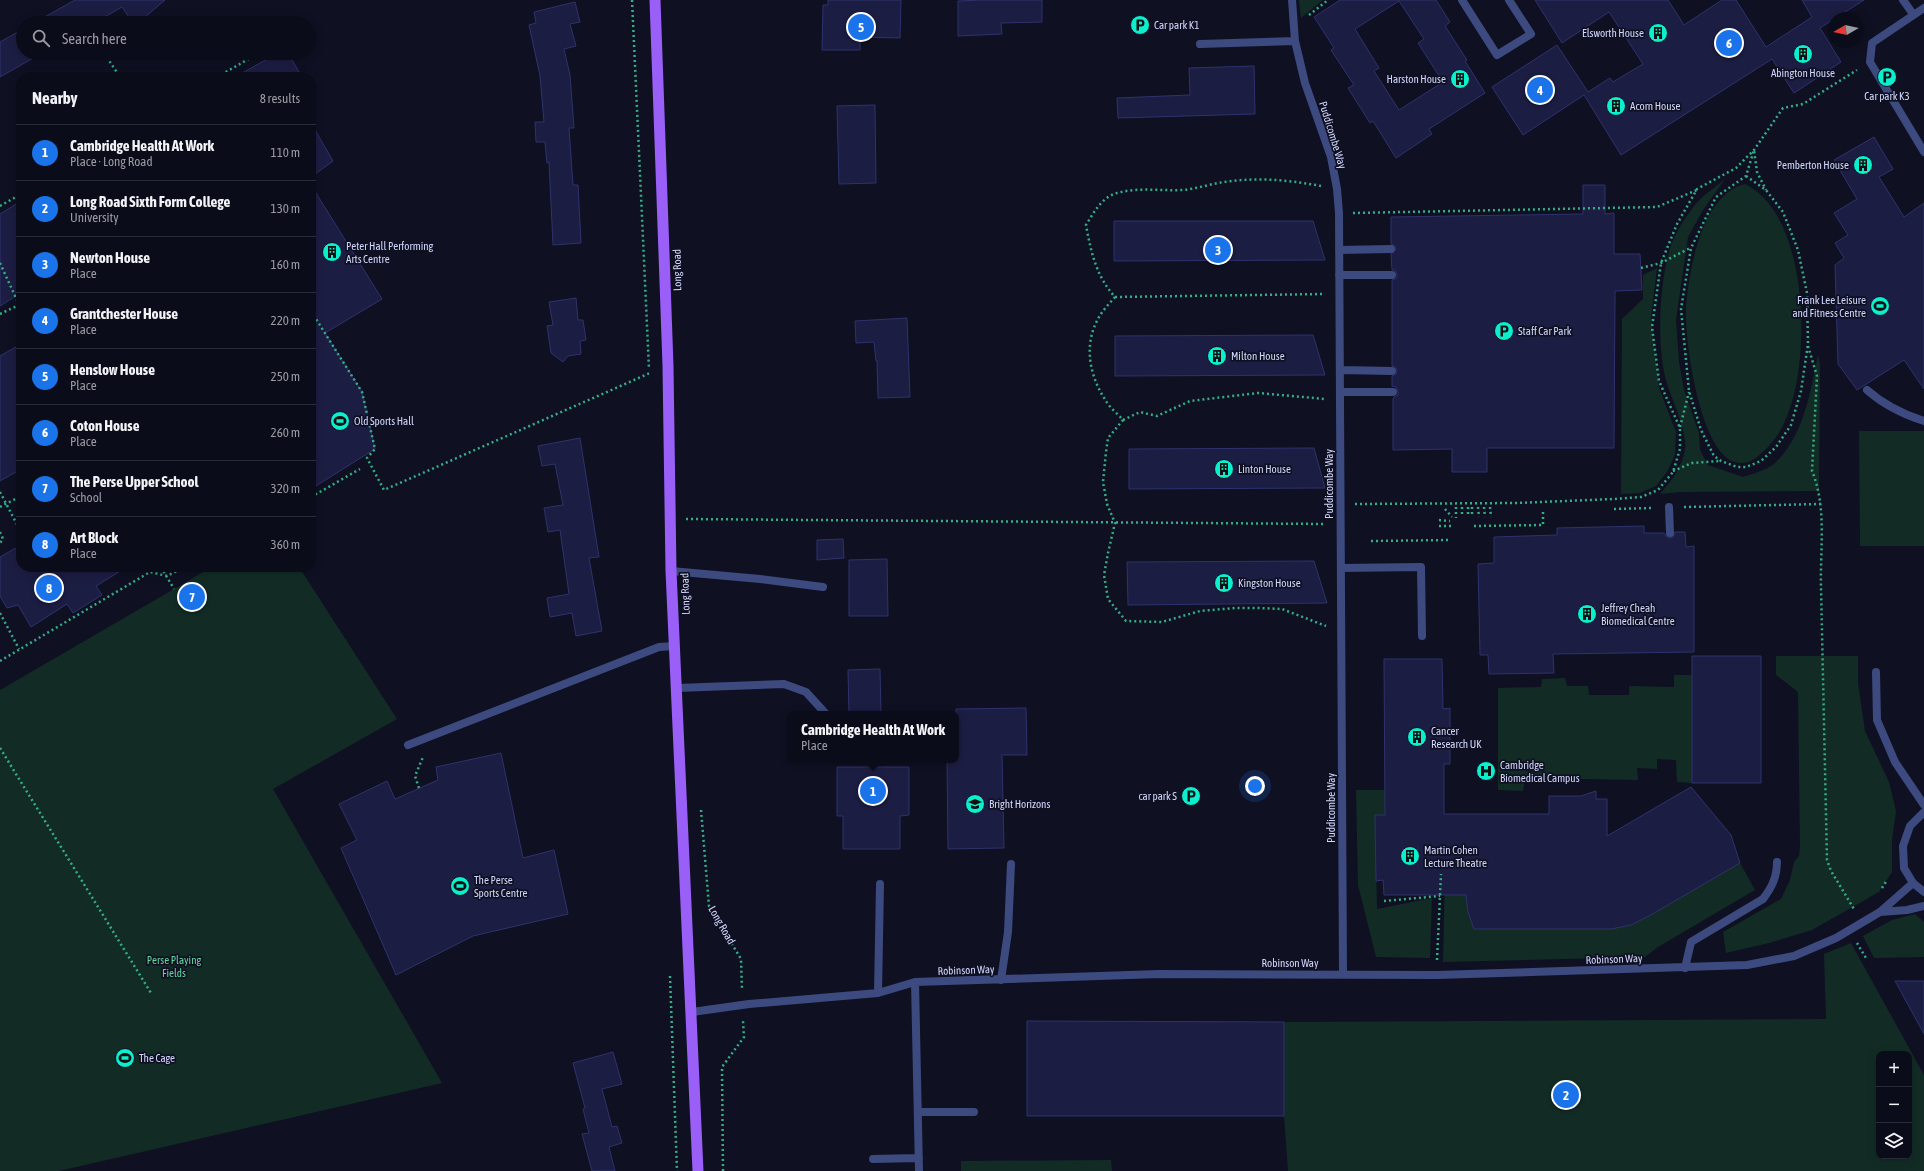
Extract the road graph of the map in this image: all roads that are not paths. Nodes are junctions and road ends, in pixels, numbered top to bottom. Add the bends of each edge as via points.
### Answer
1 (656, 0) edge
2 (1292, 0) edge
3 (1462, 0) edge
4 (1509, 0) edge
5 (1903, 0) edge
6 (1924, 8) edge
7 (1913, 14) junction
8 (1295, 41) junction
9 (1200, 44) dead end
10 (1924, 152) edge
11 (1339, 250) junction
12 (1391, 250) dead end
13 (1339, 275) junction
14 (1392, 275) dead end
15 (1340, 370) junction
16 (1392, 370) dead end
17 (1867, 390) dead end
18 (1340, 392) junction
19 (1392, 392) dead end
20 (1924, 421) edge
21 (1669, 507) road end
22 (1670, 532) dead end
23 (1341, 568) junction
24 (671, 571) junction
25 (823, 587) dead end
26 (1422, 636) dead end
27 (675, 646) junction
28 (1876, 672) dead end
29 (677, 688) junction
30 (823, 711) edge
31 (408, 745) dead end
32 (1924, 805) edge
33 (1924, 812) edge
34 (1777, 862) dead end
35 (1011, 864) dead end
36 (1913, 883) junction
37 (880, 884) dead end
38 (1924, 892) edge
39 (1924, 906) edge
40 (1880, 912) junction
41 (1686, 968) junction
42 (1343, 974) junction
43 (1001, 980) junction
44 (915, 982) junction
45 (878, 993) junction
46 (692, 1012) junction
47 (918, 1112) junction
48 (974, 1112) dead end
49 (919, 1158) junction
50 (873, 1159) dead end
51 (698, 1171) edge
52 (919, 1171) edge

1 - 24 main road, Long Road via 668,366
2 - 8 street, Puddicombe Way
3 - 4 street via 1497,55 1531,34
5 - 7 street
6 - 7 street
7 - 10 street via 1872,43 1870,62
8 - 9 street
8 - 11 street, Puddicombe Way via 1305,83 1331,157 1337,189
11 - 12 street
11 - 13 street, Puddicombe Way
13 - 14 street
13 - 15 street, Puddicombe Way
15 - 16 street
15 - 18 street, Puddicombe Way
17 - 20 street via 1881,402
18 - 19 street
18 - 23 street, Puddicombe Way
21 - 22 street
23 - 26 street via 1422,567
23 - 42 street, Puddicombe Way
24 - 25 street via 760,578
24 - 27 main road, Long Road
27 - 29 main road, Long Road
27 - 31 street via 659,647
28 - 32 street via 1876,720 1895,762
29 - 30 street via 784,684 806,692
29 - 46 main road, Long Road
33 - 36 street via 1910,826 1902,846 1904,868
34 - 41 street via 1777,872 1771,889 1763,899 1691,942
35 - 43 street via 1008,932
36 - 38 street
36 - 40 street, Robinson Way
37 - 45 street
39 - 40 street, Robinson Way
40 - 41 street, Robinson Way via 1836,938 1794,956 1747,965
41 - 42 street, Robinson Way via 1437,975
42 - 43 street, Robinson Way via 1158,974
43 - 44 street, Robinson Way
44 - 45 street, Robinson Way
44 - 47 street
45 - 46 street, Robinson Way
46 - 51 main road, Long Road
47 - 48 street
47 - 49 street
49 - 50 street
49 - 52 street

